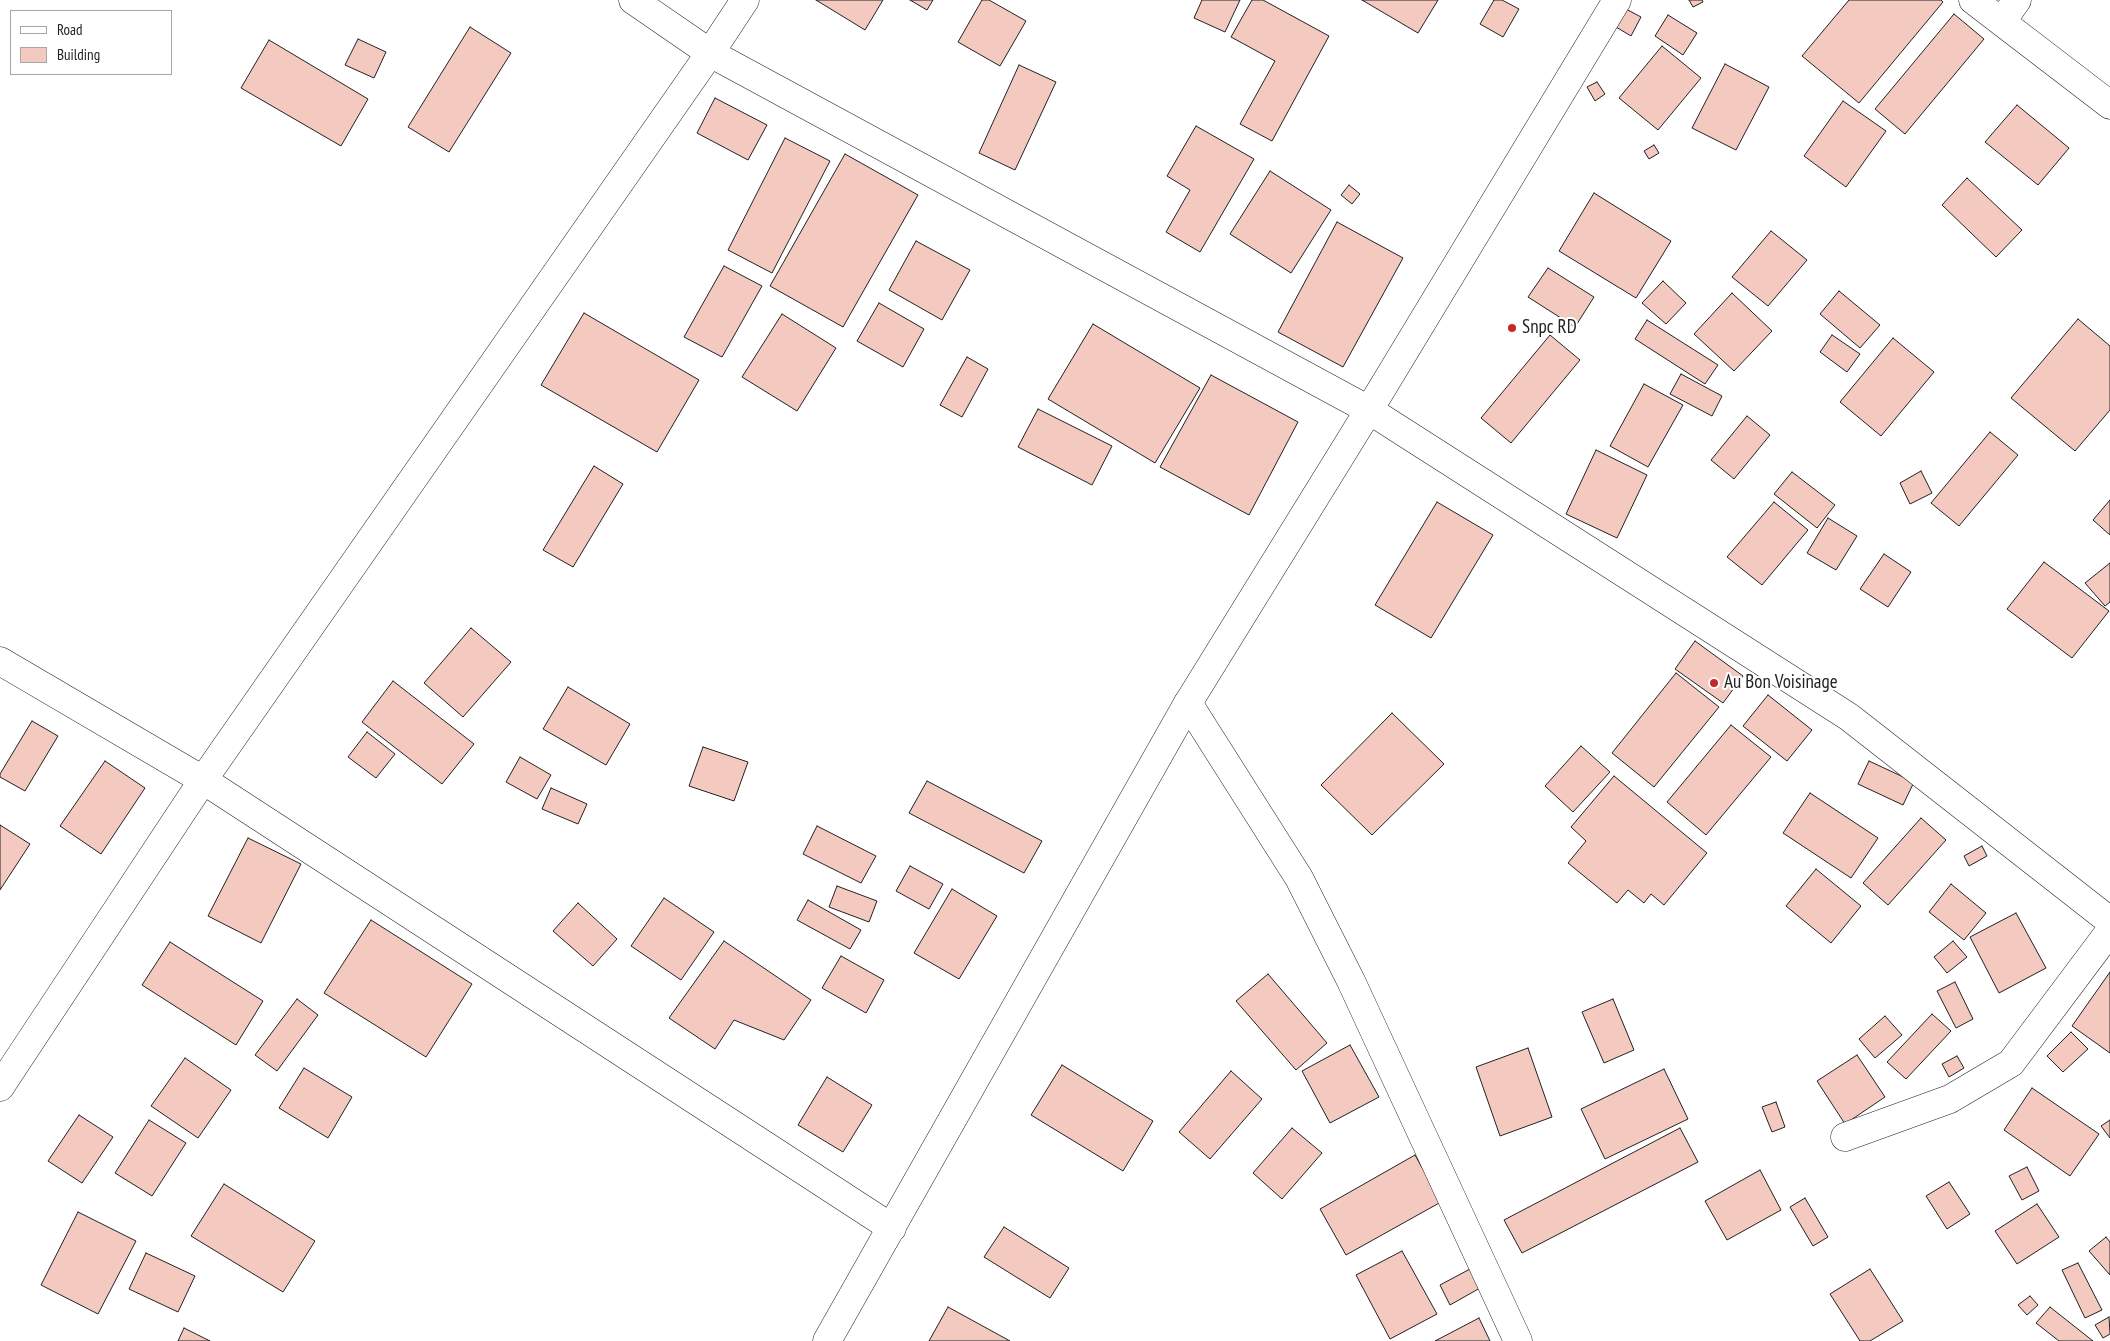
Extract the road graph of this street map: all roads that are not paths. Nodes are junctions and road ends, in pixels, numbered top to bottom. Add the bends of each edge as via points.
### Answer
1 (634, 0) edge
2 (745, 0) edge
3 (1617, 0) edge
4 (1973, 0) edge
5 (2010, 11) edge
6 (710, 53) junction
7 (2110, 105) edge
8 (1369, 410) junction
9 (0, 660) edge
10 (1188, 703) junction
11 (203, 780) junction
12 (2110, 921) edge
13 (2110, 931) edge
14 (0, 1087) edge
15 (1845, 1137) dead end
16 (892, 1228) junction
17 (827, 1341) edge
18 (1518, 1341) edge

1 - 6 main road
2 - 6 main road
3 - 8 main road
4 - 5 main road
5 - 7 main road
6 - 8 main road
6 - 11 main road
8 - 10 main road
8 - 12 main road via 1849,717
9 - 11 main road
10 - 16 main road
10 - 18 main road via 1299,878 1351,981
11 - 14 main road
11 - 16 main road
13 - 15 main road via 2011,1063 1950,1100
16 - 17 main road

